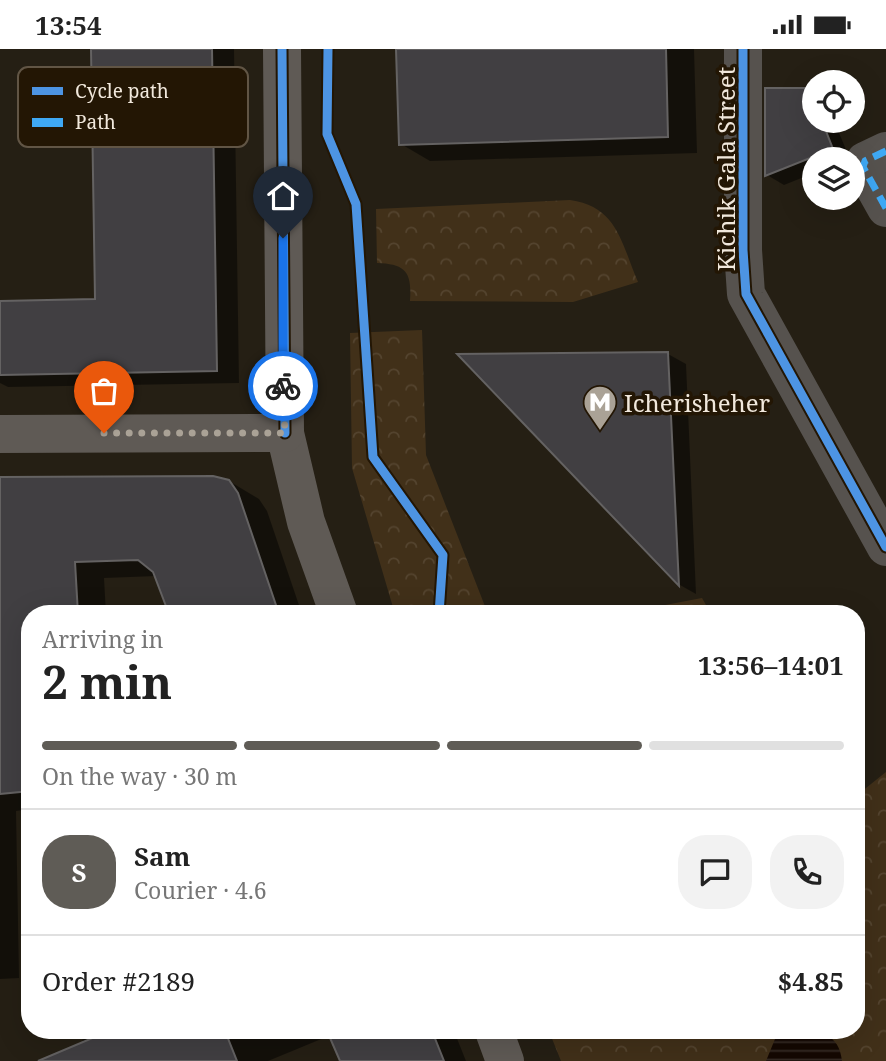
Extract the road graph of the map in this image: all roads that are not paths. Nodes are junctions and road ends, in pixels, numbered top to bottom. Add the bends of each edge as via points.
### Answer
1 (282, 49) edge
2 (743, 49) edge
3 (886, 151) edge
4 (886, 208) edge
5 (285, 433) junction
6 (0, 434) edge
7 (886, 547) edge
8 (335, 605) edge
9 (497, 1039) edge
10 (505, 1061) edge

1 - 5 main road
2 - 7 street, Kichik Gala Street via 746,294
3 - 4 street via 865,161 863,167
5 - 6 main road
5 - 8 main road via 306,522
9 - 10 main road

